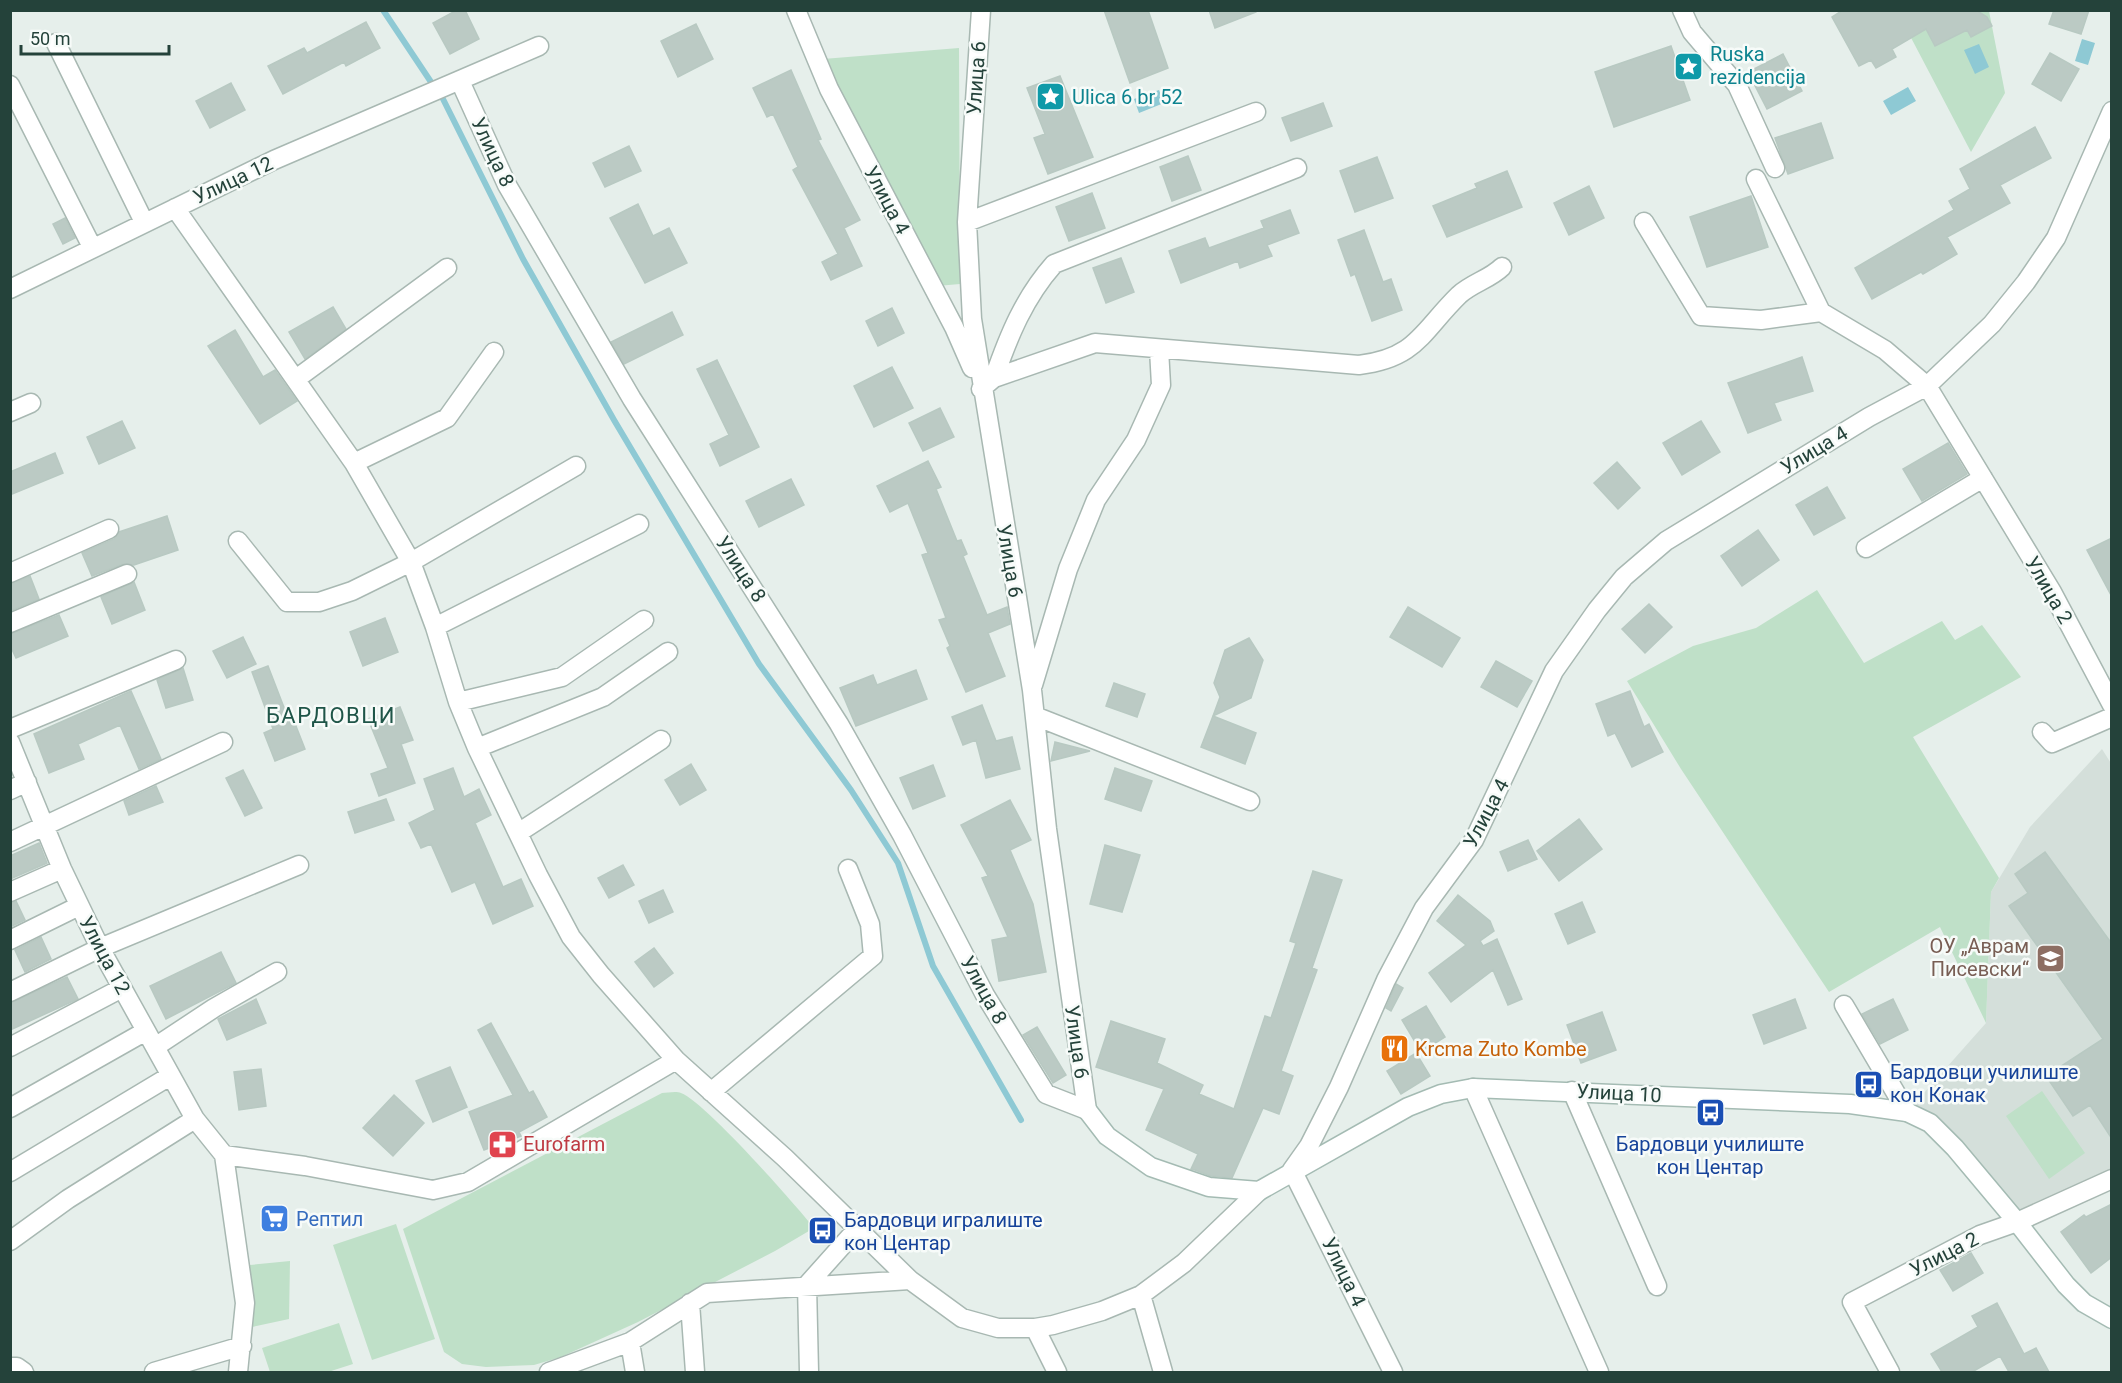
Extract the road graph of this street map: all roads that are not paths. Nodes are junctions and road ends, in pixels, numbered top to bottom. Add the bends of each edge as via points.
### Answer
1 (796, 10) edge
2 (981, 10) edge
3 (1682, 10) edge
4 (56, 43) dead end
5 (539, 46) dead end
6 (460, 81) junction
7 (10, 85) edge
8 (15, 106) edge
9 (2112, 111) edge
10 (1256, 112) dead end
11 (1297, 168) dead end
12 (1775, 168) dead end
13 (1756, 178) dead end
14 (175, 208) junction
15 (144, 222) junction
16 (967, 222) junction
17 (1644, 222) dead end
18 (92, 247) junction
19 (1502, 267) dead end
20 (447, 268) dead end
21 (10, 289) edge
22 (1821, 312) junction
23 (1159, 349) junction
24 (494, 352) dead end
25 (296, 379) junction
26 (987, 383) junction
27 (1927, 386) junction
28 (31, 403) dead end
29 (10, 412) edge
30 (354, 463) junction
31 (576, 466) dead end
32 (1983, 478) junction
33 (639, 524) dead end
34 (109, 529) dead end
35 (238, 541) dead end
36 (1866, 548) dead end
37 (411, 562) junction
38 (10, 573) edge
39 (127, 574) dead end
40 (644, 620) dead end
41 (10, 623) edge
42 (435, 627) junction
43 (668, 652) dead end
44 (176, 660) dead end
45 (1032, 690) junction
46 (458, 702) junction
47 (2112, 705) edge
48 (1035, 716) junction
49 (2112, 717) edge
50 (10, 729) edge
51 (2042, 732) dead end
52 (661, 740) dead end
53 (10, 742) edge
54 (223, 742) dead end
55 (477, 748) junction
56 (27, 782) junction
57 (10, 790) edge
58 (1250, 801) dead end
59 (45, 826) junction
60 (518, 834) junction
61 (10, 842) edge
62 (300, 865) dead end
63 (62, 869) junction
64 (848, 869) dead end
65 (10, 892) edge
66 (79, 906) junction
67 (10, 940) edge
68 (100, 948) junction
69 (277, 972) dead end
70 (122, 988) junction
71 (10, 992) edge
72 (1844, 1005) dead end
73 (150, 1039) junction
74 (10, 1047) edge
75 (676, 1060) junction
76 (170, 1076) junction
77 (1473, 1088) junction
78 (1572, 1091) junction
79 (711, 1092) junction
80 (10, 1108) edge
81 (1087, 1110) junction
82 (1907, 1112) junction
83 (195, 1119) junction
84 (224, 1155) junction
85 (1292, 1170) junction
86 (10, 1172) edge
87 (2112, 1179) edge
88 (1259, 1191) junction
89 (2017, 1222) junction
90 (857, 1229) junction
91 (10, 1241) edge
92 (910, 1280) junction
93 (807, 1285) junction
94 (1657, 1286) dead end
95 (1141, 1295) junction
96 (690, 1303) junction
97 (2112, 1320) edge
98 (1035, 1328) junction
99 (630, 1342) junction
100 (242, 1346) junction
101 (10, 1367) edge
102 (24, 1372) edge
103 (154, 1372) edge
104 (238, 1372) edge
105 (549, 1372) edge
106 (635, 1372) edge
107 (695, 1372) edge
108 (809, 1372) edge
109 (1057, 1372) edge
110 (1163, 1372) edge
111 (1393, 1372) edge
112 (1599, 1372) edge
113 (1890, 1372) edge

1 - 26 street, Улица 4 via 829,89
2 - 16 street, Улица 6
3 - 12 street via 1692,32 1737,85
4 - 15 street
5 - 6 street
6 - 14 street, Улица 12 via 274,160
6 - 81 street, Улица 8 via 513,195 632,399 839,724 985,995 1046,1094
7 - 8 street
8 - 18 street
9 - 27 street, Улица 4 via 2056,238 1992,324
10 - 16 street
11 - 26 street via 1054,264 1034,287 1011,327
13 - 22 street
14 - 15 street, Улица 12
14 - 25 street, Улица 10
15 - 18 street, Улица 12
16 - 26 street, Улица 6 via 970,297
17 - 22 street via 1701,316 1761,320
18 - 21 street, Улица 12
19 - 23 street via 1459,295 1417,344 1378,363 1359,365
20 - 25 street
22 - 27 street via 1885,350
23 - 26 street via 1095,343
23 - 45 street via 1161,385 1141,431 1092,510 1068,569
24 - 30 street via 447,418
25 - 30 street, Улица 10
26 - 45 street, Улица 6
27 - 32 street, Улица 2
27 - 85 street, Улица 4 via 1666,541 1624,577 1597,610 1554,671 1474,840 1424,908 1386,980 1339,1087
28 - 29 street
30 - 37 street, Улица 10
31 - 37 street
32 - 36 street
32 - 47 street, Улица 2 via 2052,592
33 - 42 street
34 - 38 street
35 - 37 street via 287,602 319,602 352,591
37 - 42 street, Улица 10
39 - 41 street
40 - 46 street via 562,677
42 - 46 street, Улица 10
43 - 55 street via 603,697
44 - 50 street
45 - 48 street, Улица 6
46 - 55 street, Улица 10
48 - 58 street
48 - 81 street, Улица 6
49 - 51 street via 2052,742
52 - 60 street
53 - 56 street, Улица 12
54 - 59 street
55 - 60 street, Улица 10
56 - 57 street
56 - 59 street, Улица 12
59 - 61 street
59 - 63 street, Улица 12
60 - 75 street, Улица 10 via 571,937
62 - 68 street
63 - 65 street
63 - 66 street, Улица 12
64 - 79 street via 870,924 873,956
66 - 67 street
66 - 68 street, Улица 12
68 - 70 street, Улица 12
68 - 71 street
69 - 73 street
70 - 73 street, Улица 12
70 - 74 street
72 - 82 street
73 - 76 street, Улица 12
73 - 80 street
75 - 79 street, Улица 10
75 - 84 street via 468,1182 433,1190
76 - 83 street, Улица 12
76 - 86 street
77 - 78 street, Улица 10
77 - 85 street, Улица 10 via 1408,1107
77 - 112 street
78 - 82 street, Улица 10 via 1850,1104
78 - 94 street
79 - 90 street, Улица 10
81 - 88 street via 1107,1136 1151,1167 1209,1187
82 - 89 street, Улица 10 via 1930,1123
83 - 84 street, Улица 12
83 - 91 street via 68,1199
84 - 100 street via 245,1303
85 - 88 street, Улица 10
85 - 111 street, Улица 4
87 - 89 street, Улица 2
88 - 95 street, Улица 10 via 1184,1263
89 - 97 street, Улица 10 via 2066,1285 2084,1303
89 - 113 street, Улица 2 via 1980,1235 1852,1302
90 - 92 street, Улица 10
90 - 93 street
92 - 93 street
92 - 98 street, Улица 10 via 962,1318 998,1328
93 - 96 street via 707,1293
93 - 108 street
95 - 98 street, Улица 10 via 1102,1311
95 - 110 street
96 - 99 street
96 - 107 street
98 - 109 street
99 - 105 street
99 - 106 street
100 - 103 street
100 - 104 street
101 - 102 street

